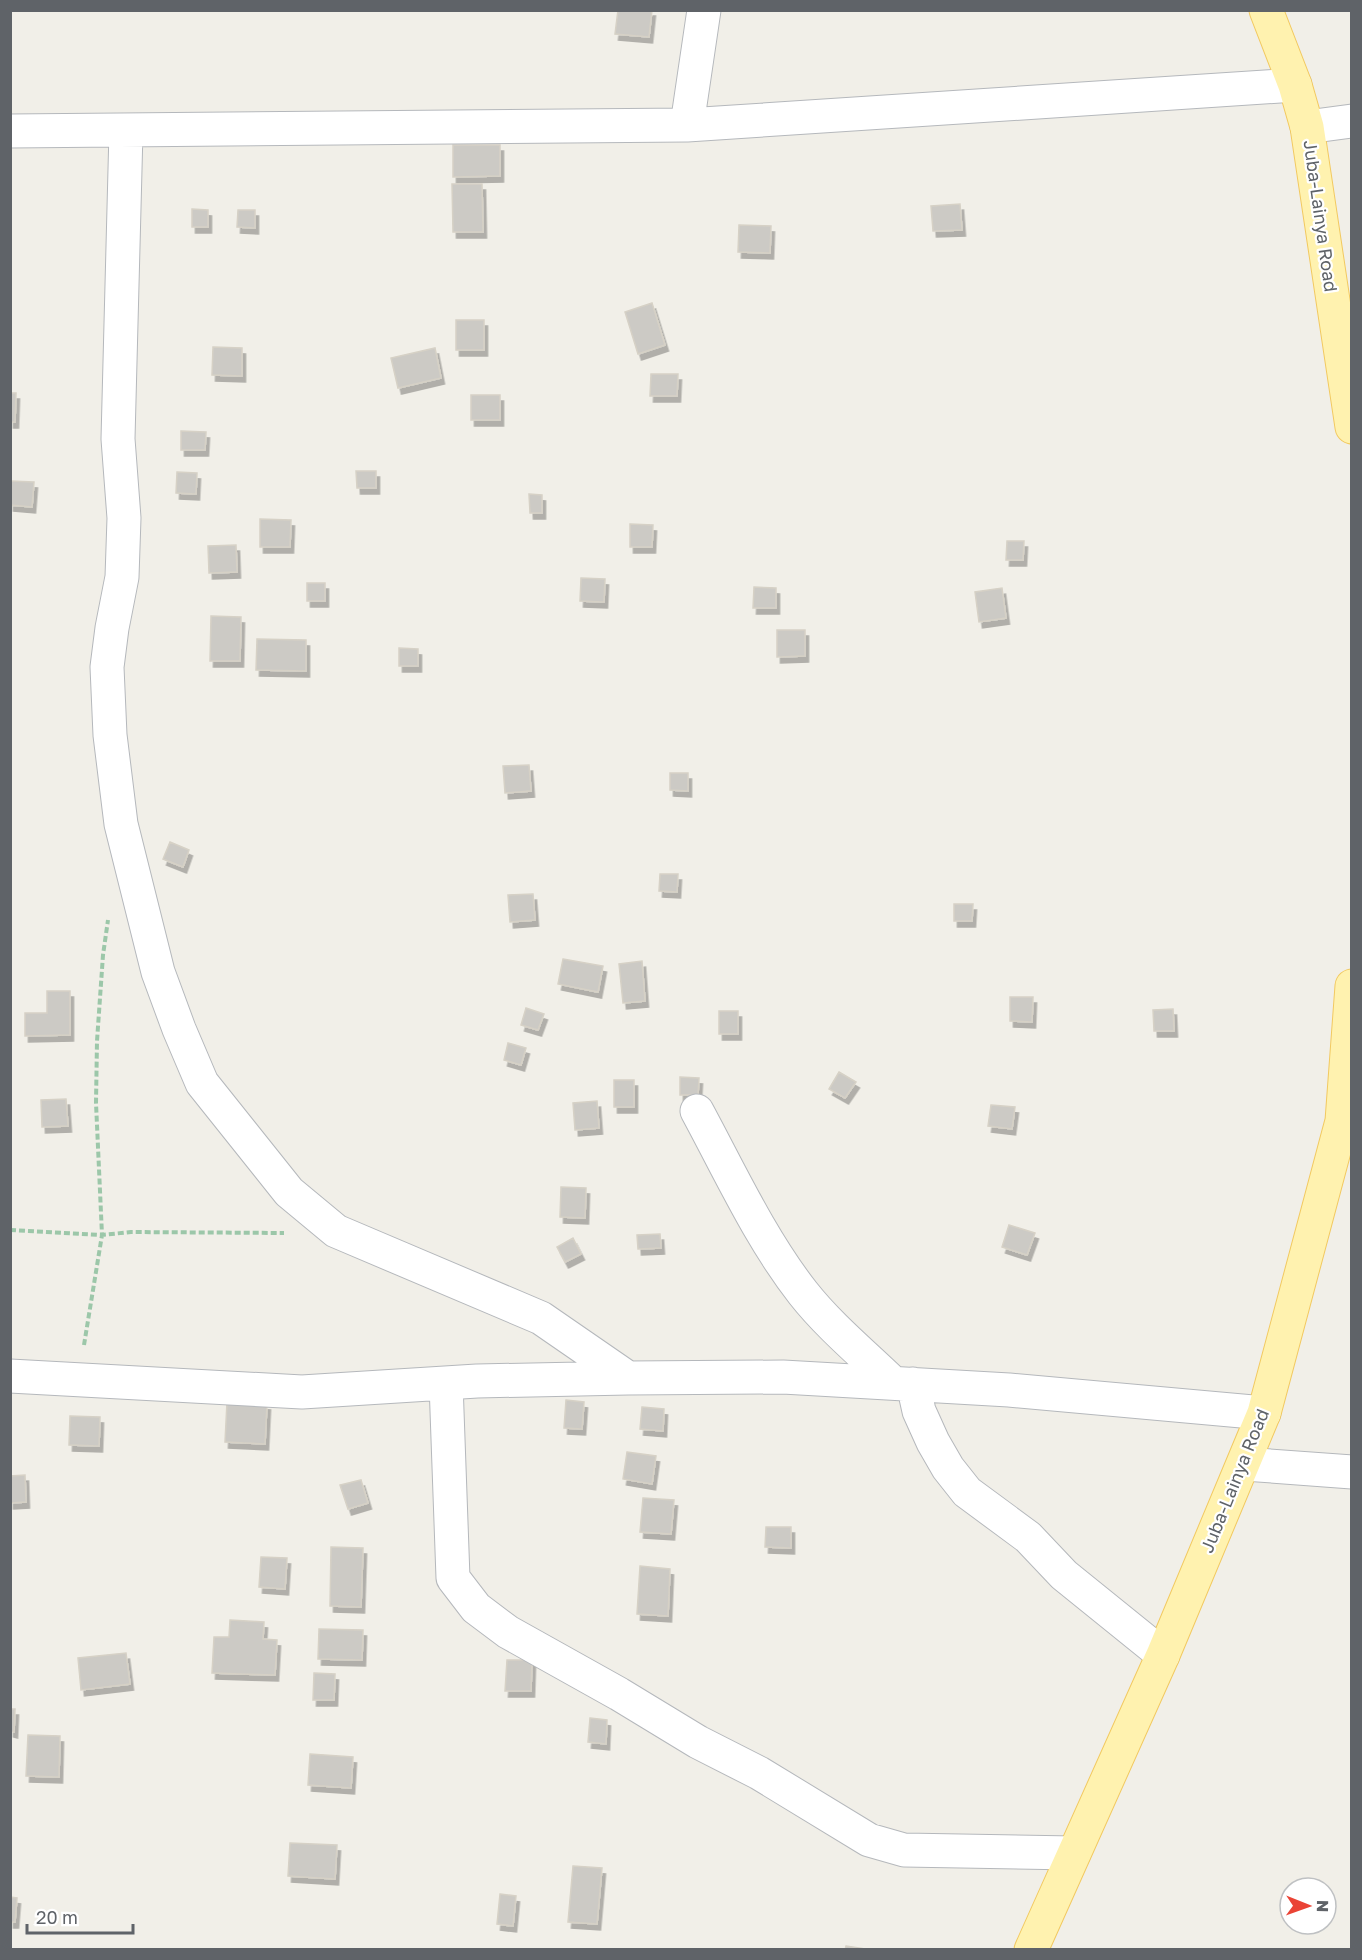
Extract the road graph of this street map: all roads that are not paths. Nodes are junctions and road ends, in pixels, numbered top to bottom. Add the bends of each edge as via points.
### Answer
1 (704, 10) edge
2 (1266, 10) edge
3 (1295, 85) junction
4 (1352, 121) edge
5 (687, 125) junction
6 (1307, 127) junction
7 (10, 131) edge
8 (126, 131) junction
9 (1352, 427) edge
10 (1352, 986) edge
11 (697, 1111) dead end
12 (10, 1376) edge
13 (628, 1378) junction
14 (446, 1383) junction
15 (903, 1384) junction
16 (1264, 1413) junction
17 (1244, 1464) junction
18 (1352, 1472) edge
19 (1163, 1655) junction
20 (1074, 1852) junction
21 (1031, 1950) edge

1 - 5 street
2 - 3 main road, Juba-Lainya Road
3 - 5 street
3 - 6 main road, Juba-Lainya Road
4 - 6 street
5 - 8 street
6 - 9 main road, Juba-Lainya Road
7 - 8 street
8 - 13 street via 118,439 124,519 122,577 108,667 110,735 121,824 158,972 202,1083 289,1192 336,1231 541,1318
10 - 16 main road, Juba-Lainya Road via 1342,1121
11 - 15 street via 772,1247 803,1293 822,1315
12 - 14 street via 302,1392
13 - 14 street
13 - 15 street via 783,1377
14 - 20 street via 453,1578 476,1608 508,1632 759,1773 869,1840 904,1850
15 - 16 street
15 - 19 street via 948,1468 967,1492 1028,1537 1064,1575
16 - 17 main road, Juba-Lainya Road
17 - 18 street
17 - 19 main road, Juba-Lainya Road
19 - 20 main road, Juba-Lainya Road
20 - 21 main road, Juba-Lainya Road

